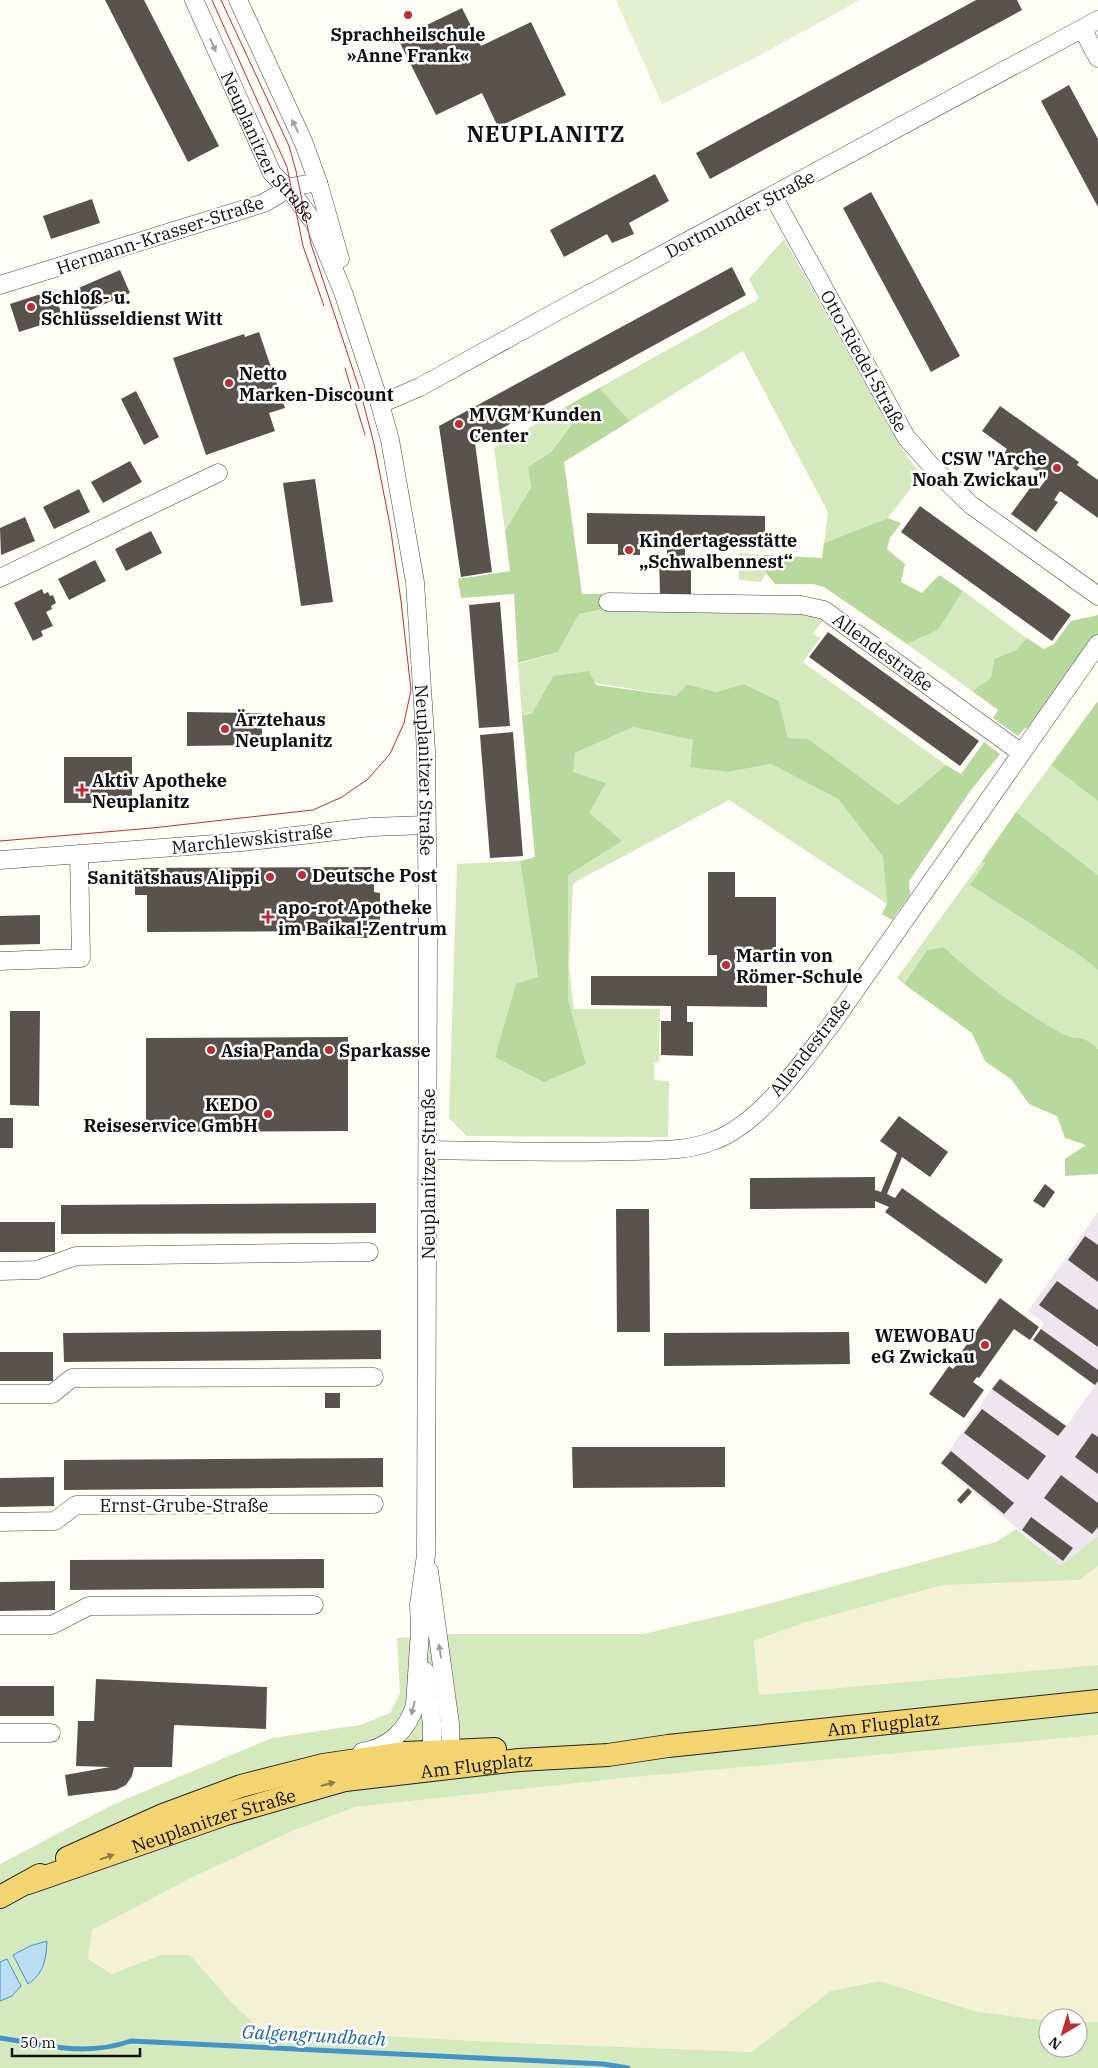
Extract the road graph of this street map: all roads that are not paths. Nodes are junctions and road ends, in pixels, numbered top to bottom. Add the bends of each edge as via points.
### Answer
1 (194, 0) edge
2 (238, 0) edge
3 (1091, 25) edge
4 (1098, 58) edge
5 (318, 182) junction
6 (286, 189) junction
7 (773, 196) junction
8 (0, 285) edge
9 (343, 292) junction
10 (380, 404) junction
11 (218, 473) dead end
12 (0, 578) edge
13 (1098, 596) edge
14 (608, 602) dead end
15 (1098, 644) edge
16 (1020, 752) junction
17 (426, 825) junction
18 (79, 854) junction
19 (0, 860) edge
20 (0, 961) edge
21 (428, 1150) junction
22 (369, 1252) dead end
23 (0, 1271) edge
24 (374, 1377) dead end
25 (0, 1394) edge
26 (374, 1504) dead end
27 (0, 1522) edge
28 (426, 1556) junction
29 (314, 1605) dead end
30 (0, 1625) edge
31 (420, 1631) junction
32 (1098, 1700) edge
33 (0, 1733) edge
34 (51, 1733) dead end
35 (442, 1761) junction
36 (405, 1772) joint
37 (163, 1815) junction
38 (28, 1883) junction
39 (0, 1897) edge

1 -> 6 street, Neuplanitzer Straße via 272,173
5 -> 2 street, Neuplanitzer Straße via 303,141
3 - 4 street
3 - 7 street, Dortmunder Straße
5 - 6 street, Hermann-Krasser-Straße
5 - 9 street, Neuplanitzer Straße via 339,253
6 - 8 street, Hermann-Krasser-Straße via 264,203
6 - 9 street, Neuplanitzer Straße via 314,224
7 - 10 street, Dortmunder Straße via 420,387
7 - 13 street, Otto-Riedel-Straße via 906,437 970,505
9 - 10 street, Neuplanitzer Straße
10 - 17 street, Neuplanitzer Straße via 390,440 415,582 426,750
11 - 12 street
14 - 16 street, Allendestraße via 801,605 824,610
15 - 16 street, Allendestraße
16 - 21 street, Allendestraße via 789,1080 743,1124 714,1141 684,1149 596,1152
17 - 18 street, Marchlewskistraße via 371,827 242,842
17 - 21 street, Neuplanitzer Straße
18 - 19 street, Marchlewskistraße
18 - 20 street via 81,958
21 - 28 street, Neuplanitzer Straße
22 - 23 street via 76,1256 37,1270
24 - 25 street via 72,1378 52,1394
26 - 27 street, Ernst-Grube-Straße via 76,1505 55,1521
28 - 31 street, Neuplanitzer Straße via 419,1605
35 -> 28 street, Neuplanitzer Straße via 450,1724
29 - 30 street via 89,1606 52,1625
31 - 35 street, Neuplanitzer Straße via 432,1724
31 -> 37 street, Neuplanitzer Straße via 415,1705 410,1720 391,1741 377,1750 238,1781 189,1798
32 - 35 main road, Am Flugplatz via 668,1746 620,1744
33 - 34 street
35 - 36 main road, Am Flugplatz
35 - 37 main road, Neuplanitzer Straße via 405,1753 323,1765 241,1786
38 -> 36 main road, Neuplanitzer Straße via 288,1795 344,1780
37 - 38 main road, Neuplanitzer Straße via 68,1857
38 - 39 main road, Neuplanitzer Straße

